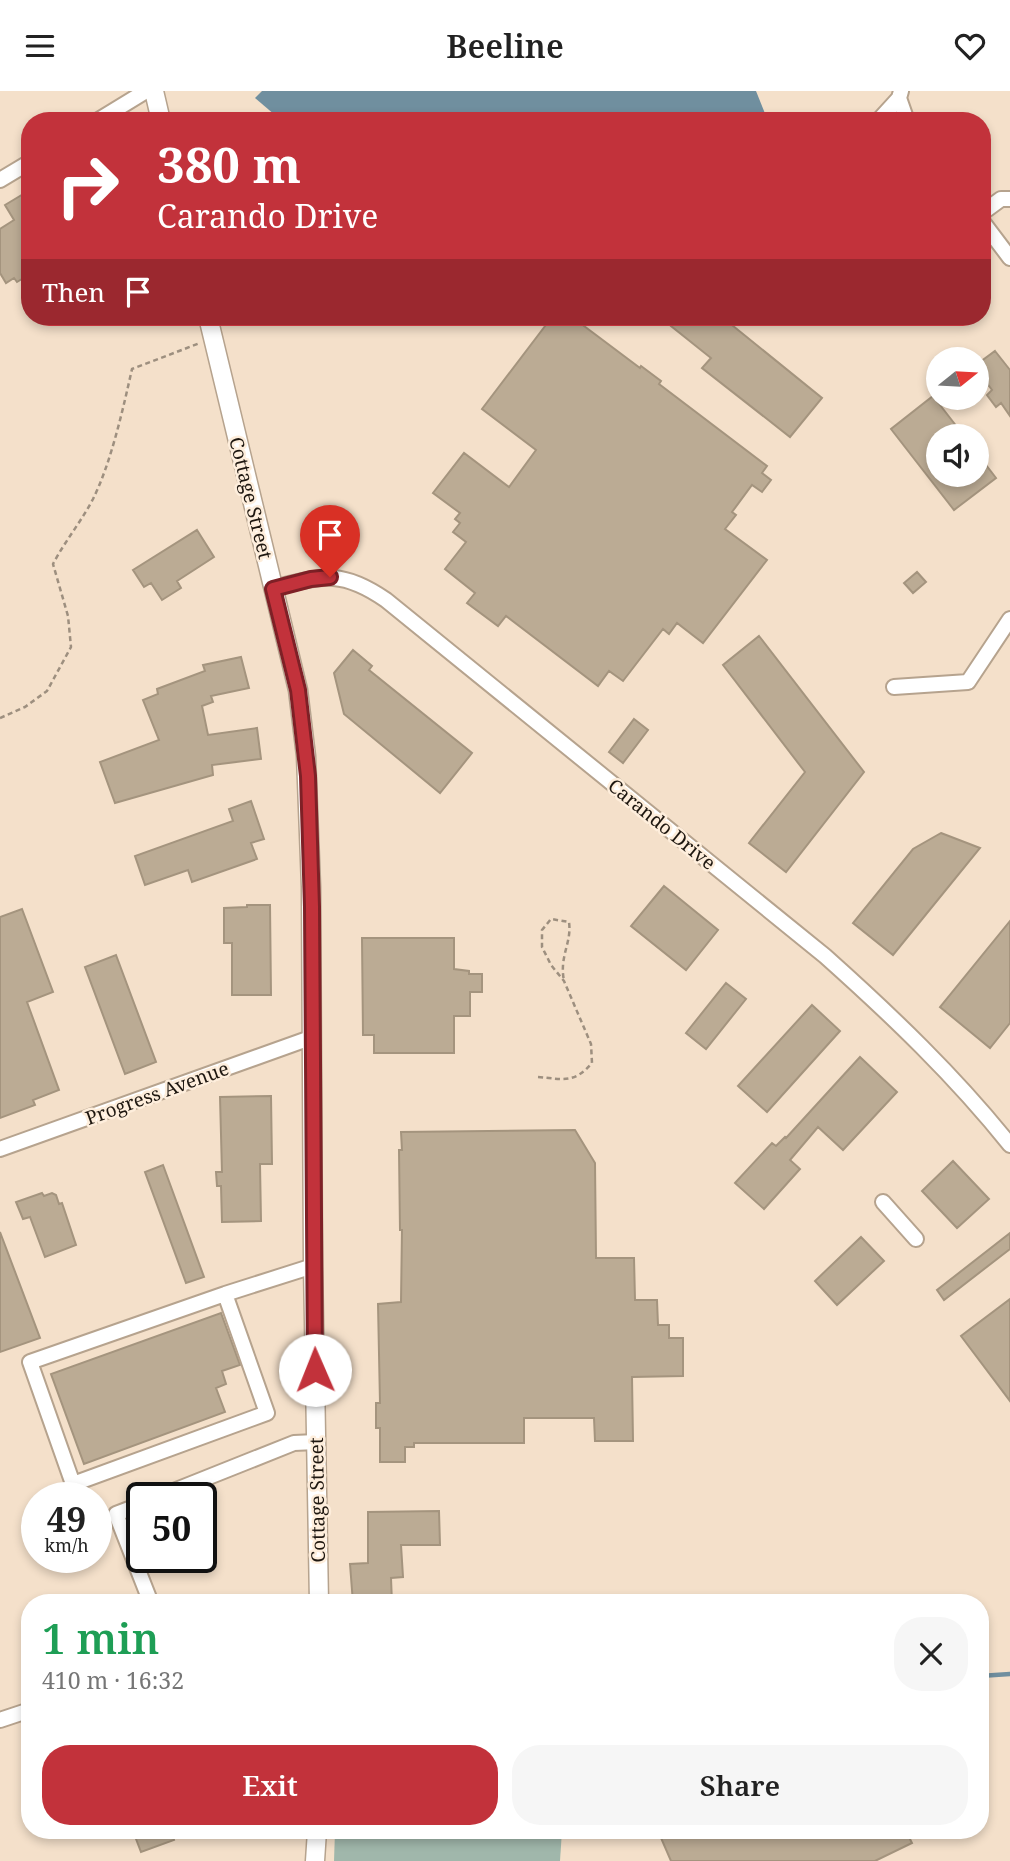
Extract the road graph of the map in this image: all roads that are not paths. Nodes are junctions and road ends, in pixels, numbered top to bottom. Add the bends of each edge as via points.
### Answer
1 (146, 91) edge
2 (154, 91) edge
3 (900, 94) edge
4 (112, 112) edge
5 (159, 112) edge
6 (885, 112) edge
7 (905, 112) edge
8 (21, 167) edge
9 (0, 180) edge
10 (1010, 199) edge
11 (991, 206) edge
12 (991, 233) edge
13 (1010, 258) edge
14 (210, 326) edge
15 (273, 589) junction
16 (1010, 619) edge
17 (894, 687) dead end
18 (313, 1037) junction
19 (1010, 1145) edge
20 (0, 1149) edge
21 (883, 1202) dead end
22 (916, 1239) dead end
23 (313, 1266) junction
24 (225, 1294) junction
25 (316, 1442) junction
26 (196, 1482) edge
27 (126, 1510) edge
28 (126, 1539) edge
29 (139, 1573) edge
30 (147, 1594) edge
31 (319, 1594) edge
32 (21, 1713) edge
33 (0, 1720) edge
34 (316, 1839) edge
35 (315, 1861) edge

1 - 4 street
2 - 5 main road
3 - 6 street
3 - 7 street
8 - 9 street
10 - 11 street
12 - 13 street
14 - 15 main road, Cottage Street
15 - 18 main road, Cottage Street via 298,690 306,756
15 - 19 street, Carando Drive via 336,577 360,583 386,600 825,956 898,1022
16 - 17 street via 968,682
18 - 20 street, Progress Avenue
18 - 23 main road, Cottage Street
21 - 22 street
23 - 24 street
23 - 25 main road, Cottage Street
24 - 24 street via 30,1362 73,1484 267,1413
25 - 26 street via 294,1443
25 - 31 main road, Cottage Street
27 - 28 street via 116,1514
29 - 30 street
32 - 33 street
34 - 35 main road

